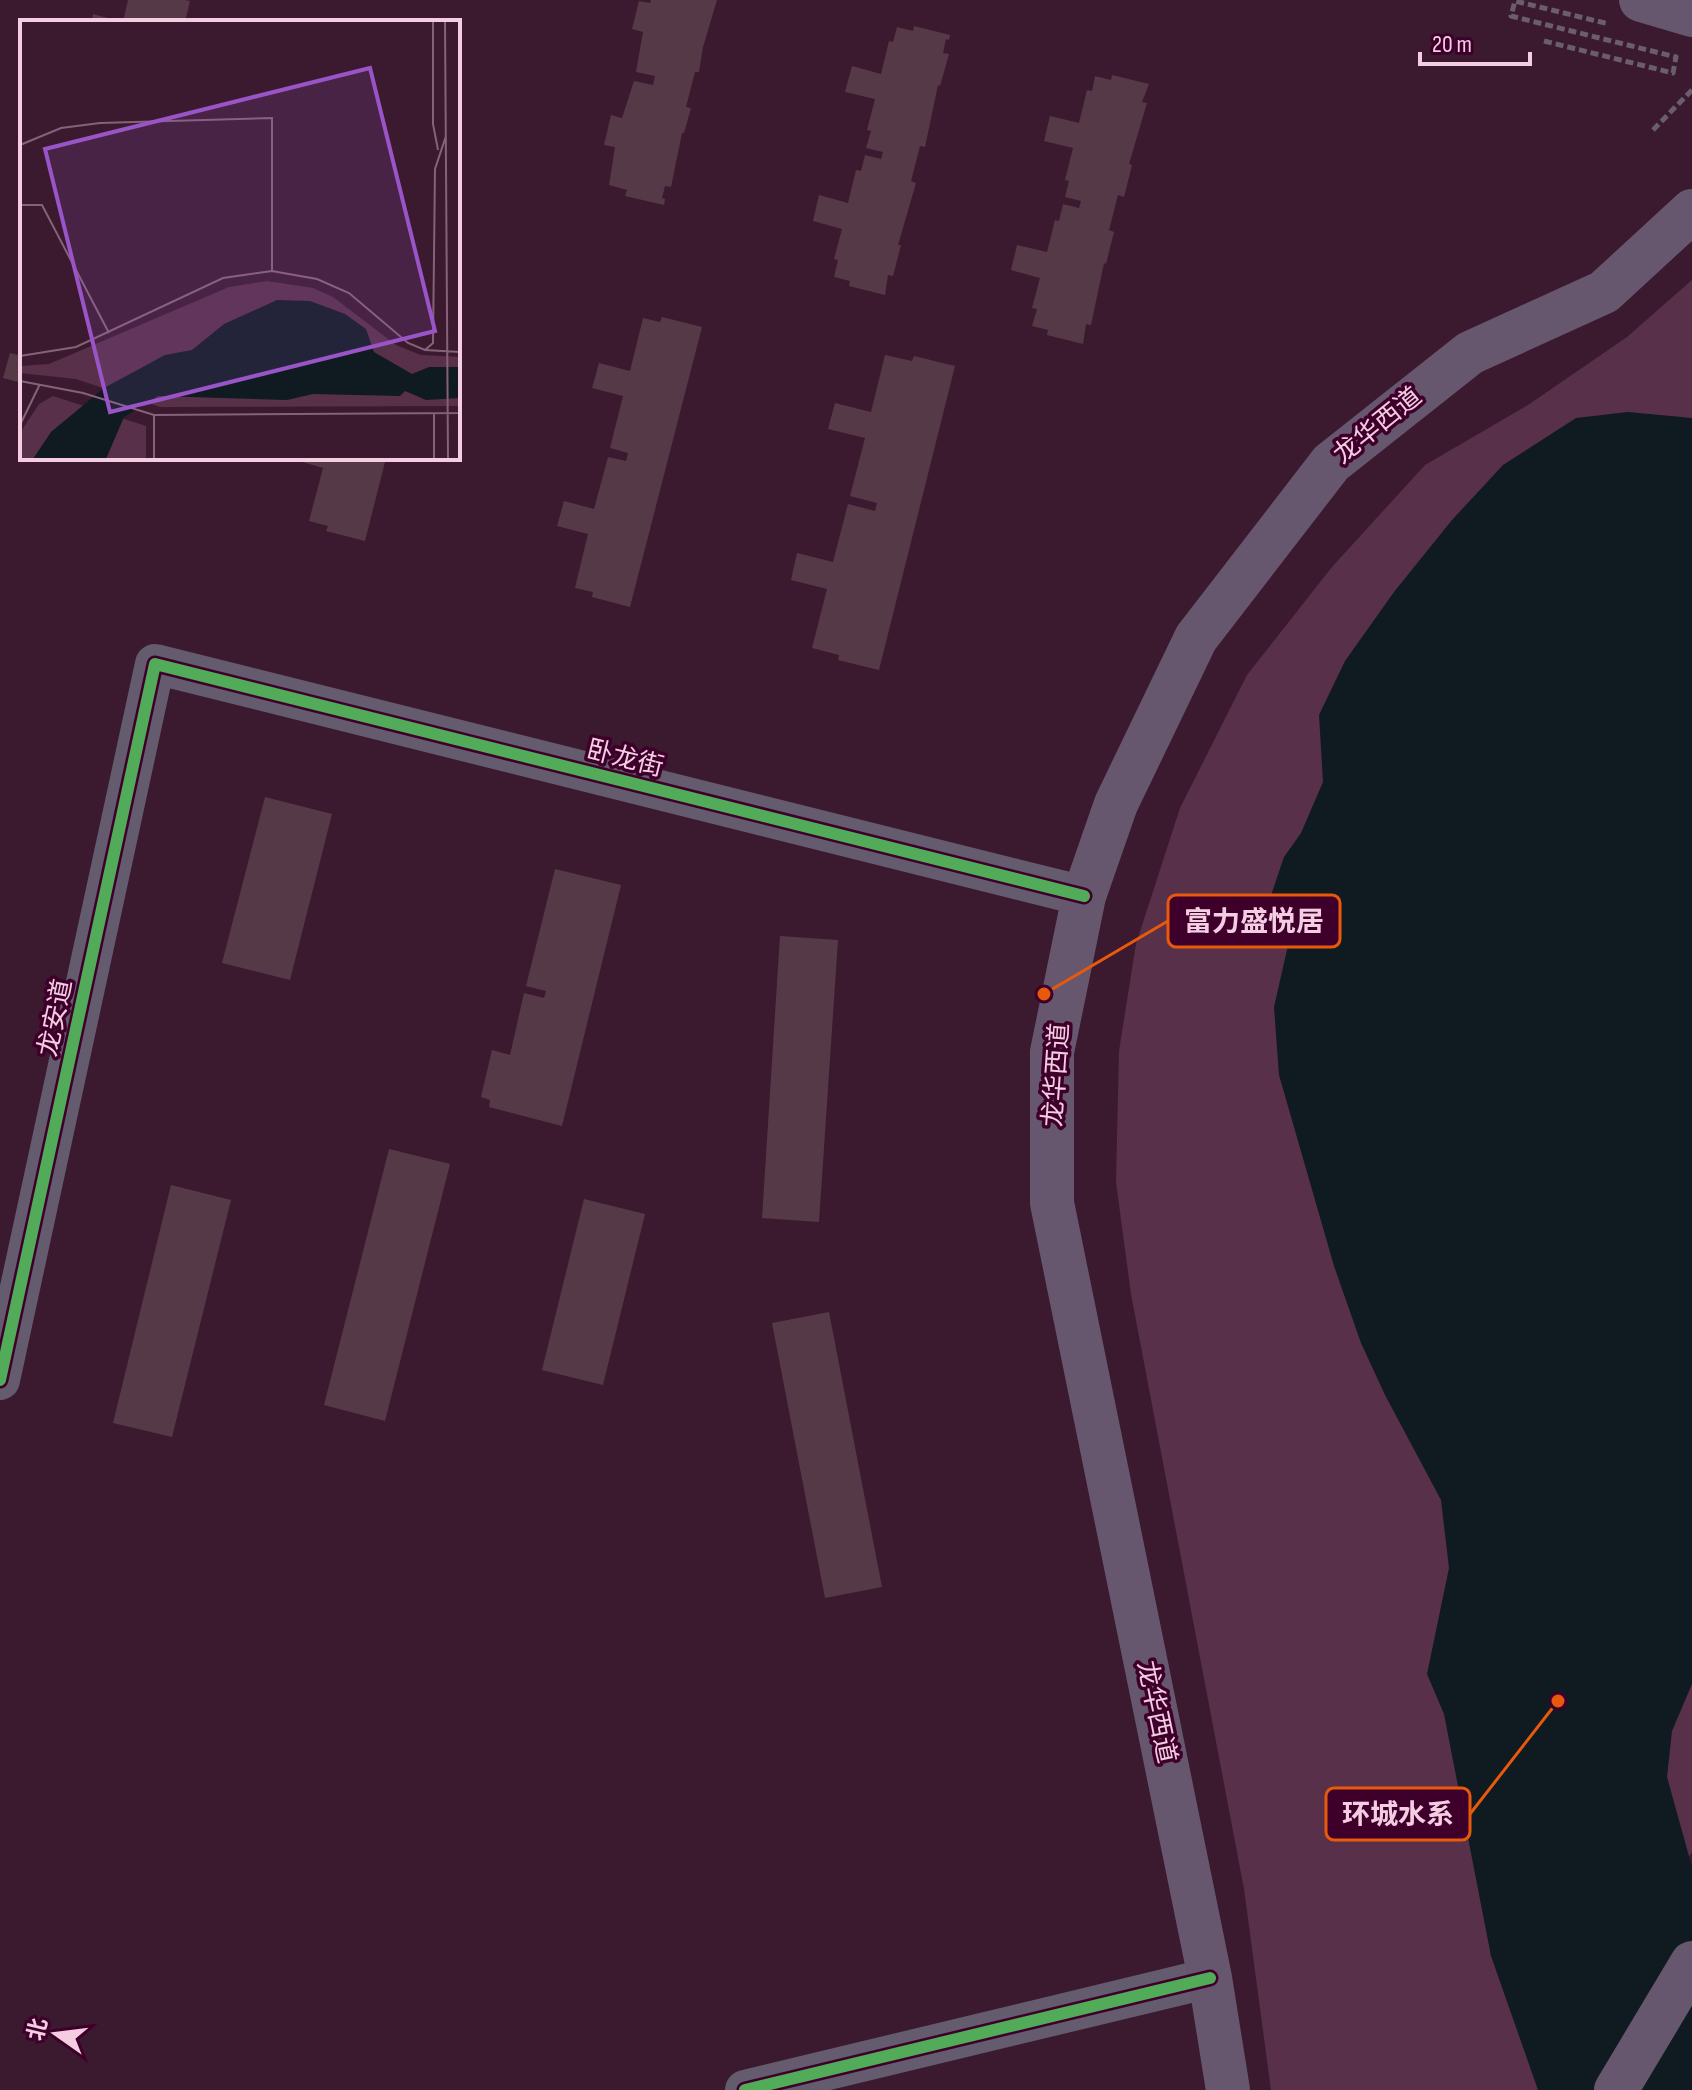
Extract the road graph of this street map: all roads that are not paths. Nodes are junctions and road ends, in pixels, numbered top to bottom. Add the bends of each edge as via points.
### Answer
1 (1629, 13) edge
2 (1692, 15) edge
3 (1692, 211) edge
4 (155, 664) joint
5 (1084, 896) junction
6 (0, 1380) edge
7 (1692, 1963) edge
8 (1210, 1978) junction
9 (745, 2090) edge
10 (1228, 2090) edge
11 (1616, 2090) edge

1 - 2 main road
3 - 5 main road, 龙华西道 via 1604,292 1470,353 1331,463 1196,638 1116,804
4 - 5 street, 卧龙街
4 - 6 street, 龙安道
5 - 8 main road, 龙华西道 via 1052,1052 1052,1203
7 - 11 main road
8 - 9 street
8 - 10 main road, 龙华西道

